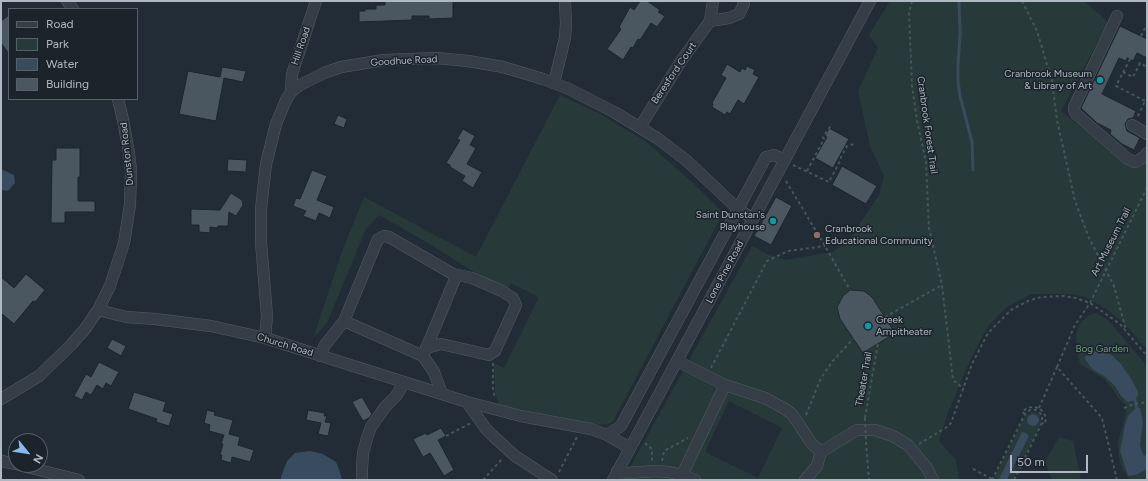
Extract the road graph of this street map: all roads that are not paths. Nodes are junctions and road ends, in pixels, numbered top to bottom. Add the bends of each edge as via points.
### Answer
1 (316, 1) edge
2 (565, 1) edge
3 (713, 1) edge
4 (743, 1) edge
5 (870, 1) edge
6 (1118, 16) dead end
7 (710, 21) junction
8 (554, 83) junction
9 (292, 92) junction
10 (118, 100) edge
11 (1132, 126) road end
12 (640, 127) junction
13 (1147, 134) edge
14 (1147, 153) edge
15 (789, 162) junction
16 (738, 209) junction
17 (753, 219) junction
18 (453, 274) junction
19 (98, 310) junction
20 (344, 321) junction
21 (265, 338) junction
22 (425, 352) junction
23 (320, 356) junction
24 (677, 361) junction
25 (404, 383) junction
26 (725, 385) junction
27 (442, 394) junction
28 (1, 400) edge
29 (467, 402) junction
30 (621, 426) junction
31 (607, 435) junction
32 (639, 440) junction
33 (630, 448) junction
34 (821, 452) junction
35 (48, 472) edge
36 (682, 475) junction
37 (615, 476) edge
38 (554, 478) edge
39 (79, 480) edge
40 (362, 480) edge
41 (695, 480) edge
42 (805, 480) edge
43 (932, 480) edge

1 - 9 street, Hill Road via 292,74
2 - 8 street via 565,38
3 - 7 street, Beresford Court
4 - 7 street via 739,14
5 - 15 street, Lone Pine Road
6 - 14 street via 1074,110 1128,159 1135,162
7 - 12 street, Beresford Court via 681,61
8 - 9 street, Goodhue Road via 496,66 453,59 422,58 384,60 341,67 311,79
8 - 12 street, Goodhue Road via 586,97
9 - 21 street, Goodhue Road via 281,109 276,124 263,188 260,224 267,316
10 - 19 street, Dunston Road via 129,153 130,205 118,263
11 - 13 street
12 - 16 street, Goodhue Road via 686,160
15 - 16 street via 774,155 766,157
15 - 17 street, Lone Pine Road
16 - 17 street, Goodhue Road
16 - 30 street
17 - 24 street, Lone Pine Road
18 - 20 street via 384,236 378,239
18 - 22 street via 455,279
18 - 22 street via 472,278 502,291 513,298 516,305 495,351 489,355 441,344
19 - 21 street, Church Road via 126,317 211,326
19 - 28 street, Dunston Road via 85,330 49,367
20 - 22 street
20 - 23 street via 324,345
21 - 23 street, Church Road
22 - 27 street
23 - 25 street, Church Road
24 - 26 street
24 - 32 street, Lone Pine Road
25 - 27 street, Church Road
25 - 40 street via 371,427 363,454
26 - 34 street via 775,403 792,414 812,444
26 - 36 street
27 - 29 street, Church Road
29 - 31 street, Church Road via 521,416 587,428
29 - 38 street via 486,429 515,456
30 - 31 street
30 - 32 street
31 - 33 street, Church Road
32 - 33 street, Lone Pine Road
33 - 37 street, Lone Pine Road
34 - 42 street via 817,466
34 - 43 street via 857,430 875,430 893,436 911,448 927,468
35 - 39 street
36 - 37 street via 659,468
36 - 41 street

